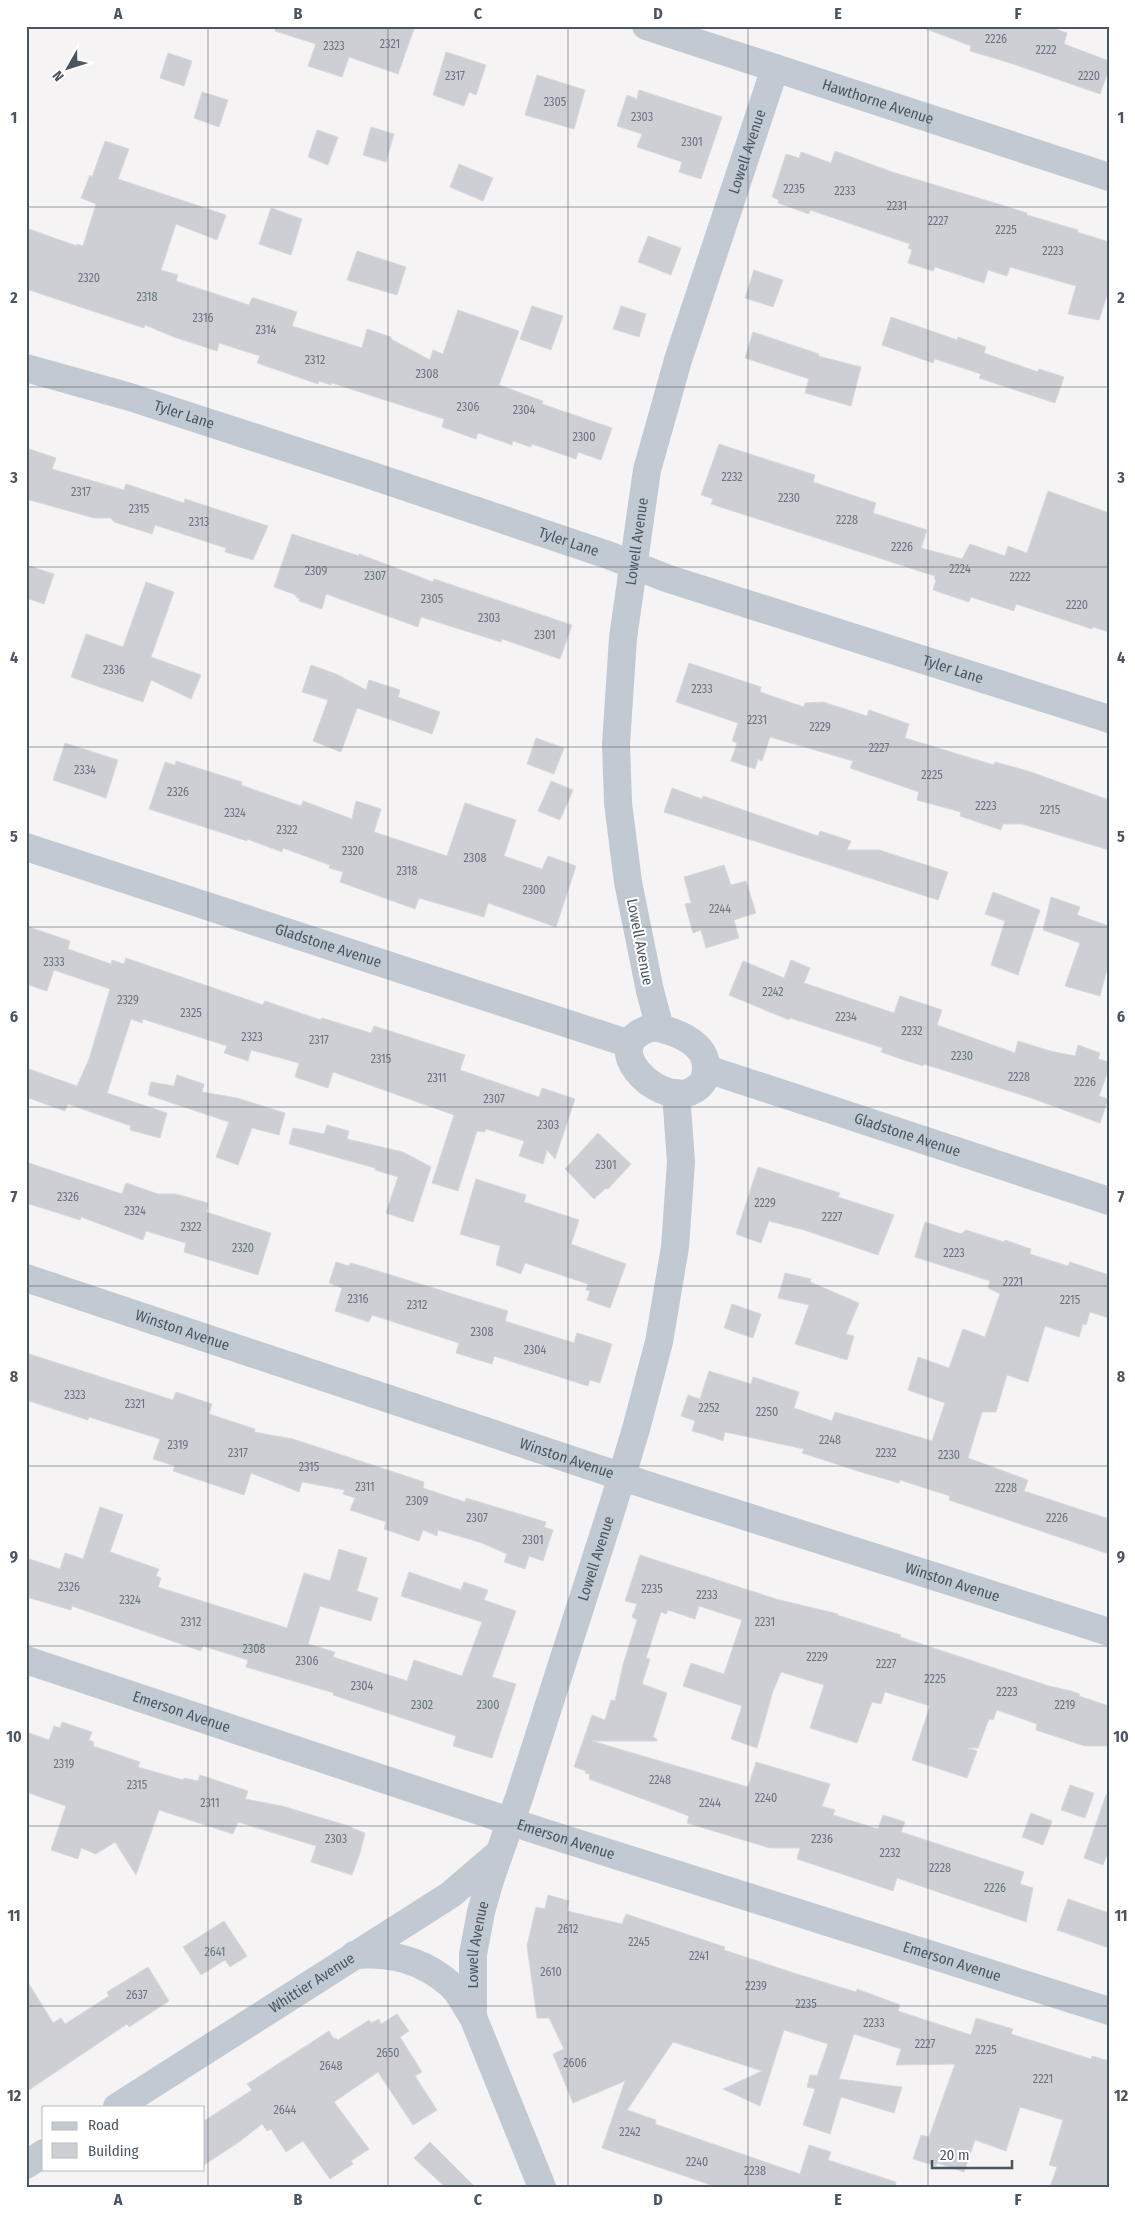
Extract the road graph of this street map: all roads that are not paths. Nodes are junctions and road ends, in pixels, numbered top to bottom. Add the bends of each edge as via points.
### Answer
1 (646, 26) edge
2 (775, 68) junction
3 (1109, 177) edge
4 (26, 368) edge
5 (632, 566) junction
6 (1109, 719) edge
7 (26, 847) edge
8 (660, 1028) junction
9 (630, 1044) junction
10 (706, 1069) junction
11 (676, 1093) junction
12 (1109, 1201) edge
13 (26, 1278) edge
14 (621, 1476) junction
15 (1109, 1632) edge
16 (26, 1660) edge
17 (511, 1821) junction
18 (502, 1851) junction
19 (354, 1954) junction
20 (1109, 2011) edge
21 (473, 2017) junction
22 (119, 2106) edge
23 (42, 2154) edge
24 (26, 2165) edge
25 (542, 2187) edge

1 - 2 street, Hawthorne Avenue
2 - 3 street, Hawthorne Avenue
2 - 5 street, Lowell Avenue via 678,360 647,470
4 - 5 street, Tyler Lane via 130,397 358,471 608,555
5 - 6 street, Tyler Lane
5 - 8 street, Lowell Avenue via 623,638 616,744 618,803 628,882
7 - 9 street, Gladstone Avenue
8 - 9 street via 641,1030
8 - 10 street via 676,1032 691,1042 703,1054
9 - 11 street via 629,1059 635,1069 647,1081
10 - 11 street via 705,1079 699,1087 690,1092
10 - 12 street, Gladstone Avenue
11 - 14 street, Lowell Avenue via 681,1162 672,1276 659,1342
13 - 14 street, Winston Avenue
14 - 15 street, Winston Avenue
14 - 17 street, Lowell Avenue
16 - 17 street, Emerson Avenue
17 - 18 street, Lowell Avenue
17 - 20 street, Emerson Avenue
18 - 19 street, Whittier Avenue via 450,1895
18 - 21 street, Lowell Avenue via 490,1880 473,1954
19 - 21 street, Lowell Avenue via 385,1954 427,1968 452,1986
19 - 22 street, Whittier Avenue
21 - 25 street, Lowell Avenue
23 - 24 street

